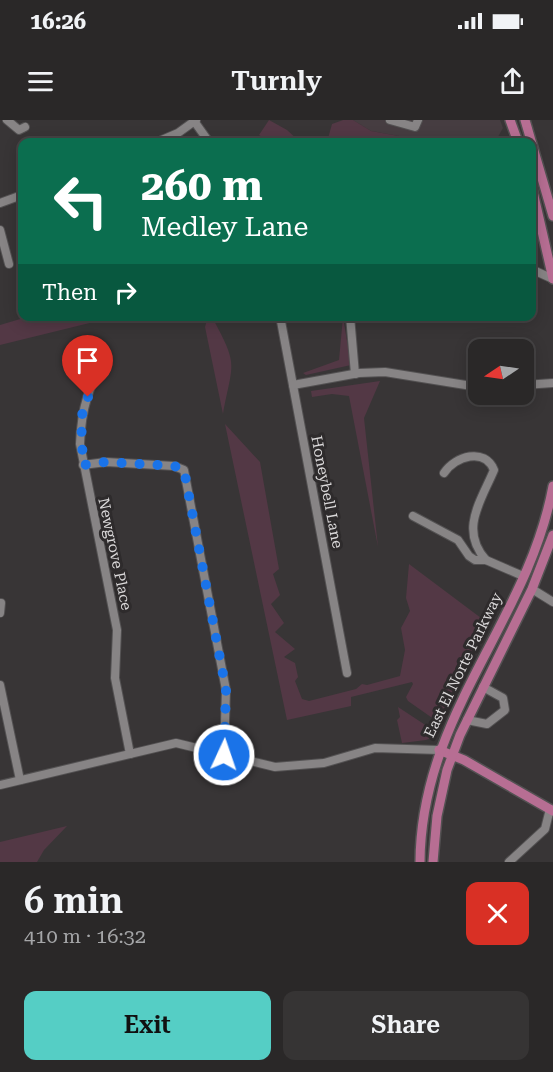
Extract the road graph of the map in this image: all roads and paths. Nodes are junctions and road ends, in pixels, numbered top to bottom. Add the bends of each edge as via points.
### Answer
1 (7, 120) edge
2 (390, 120) edge
3 (418, 120) edge
4 (510, 120) edge
5 (525, 120) edge
6 (195, 121) edge
7 (25, 128) dead end
8 (164, 138) edge
9 (206, 138) edge
10 (517, 138) edge
11 (530, 138) edge
12 (536, 158) edge
13 (18, 196) edge
14 (0, 203) edge
15 (536, 205) edge
16 (553, 216) edge
17 (0, 230) edge
18 (9, 264) dead end
19 (536, 271) edge
20 (553, 279) edge
21 (281, 321) edge
22 (350, 321) edge
23 (105, 363) dead end
24 (355, 374) junction
25 (553, 383) edge
26 (534, 384) edge
27 (293, 385) junction
28 (468, 387) edge
29 (83, 465) junction
30 (444, 473) dead end
31 (553, 486) edge
32 (413, 516) dead end
33 (553, 535) edge
34 (486, 560) junction
35 (523, 576) junction
36 (532, 589) junction
37 (553, 602) edge
38 (1, 603) edge
39 (0, 613) edge
40 (347, 673) dead end
41 (0, 684) edge
42 (483, 687) junction
43 (467, 720) junction
44 (439, 750) junction
45 (130, 754) junction
46 (224, 755) junction
47 (452, 755) junction
48 (20, 780) junction
49 (0, 785) edge
50 (552, 810) edge
51 (420, 862) edge
52 (433, 862) edge
53 (509, 862) edge

1 - 7 street via 15,129
2 - 3 street via 415,127
4 - 10 main road
5 - 11 main road
6 - 8 street
6 - 9 street
12 - 16 main road
13 - 14 street
15 - 20 main road
17 - 18 street
19 - 20 street
21 - 27 street, Honeybell Lane
22 - 24 street
23 - 29 street, Newgrove Place via 95,375 81,418
24 - 27 street
24 - 28 street via 410,375
25 - 26 street
27 - 40 street, Honeybell Lane
29 - 45 street, Newgrove Place via 117,630 115,678
29 - 46 street via 106,462 184,470 226,690
30 - 34 street via 450,464 473,455 491,463 494,470 472,521 475,543
31 - 35 main road, East El Norte Parkway
32 - 34 street via 458,540 475,560
33 - 36 main road, East El Norte Parkway
34 - 35 street
35 - 44 main road, East El Norte Parkway
36 - 37 street
36 - 42 main road, East El Norte Parkway
38 - 39 street
41 - 48 street
42 - 43 main road, East El Norte Parkway
42 - 43 street via 503,698 505,710 487,724
43 - 47 main road, East El Norte Parkway
44 - 46 street via 375,748 297,767 275,767
44 - 47 main road
44 - 51 main road, East El Norte Parkway via 428,790
45 - 46 street via 176,743
45 - 48 street
47 - 50 main road
47 - 52 main road, East El Norte Parkway via 441,794
48 - 49 street
50 - 53 street via 545,829

